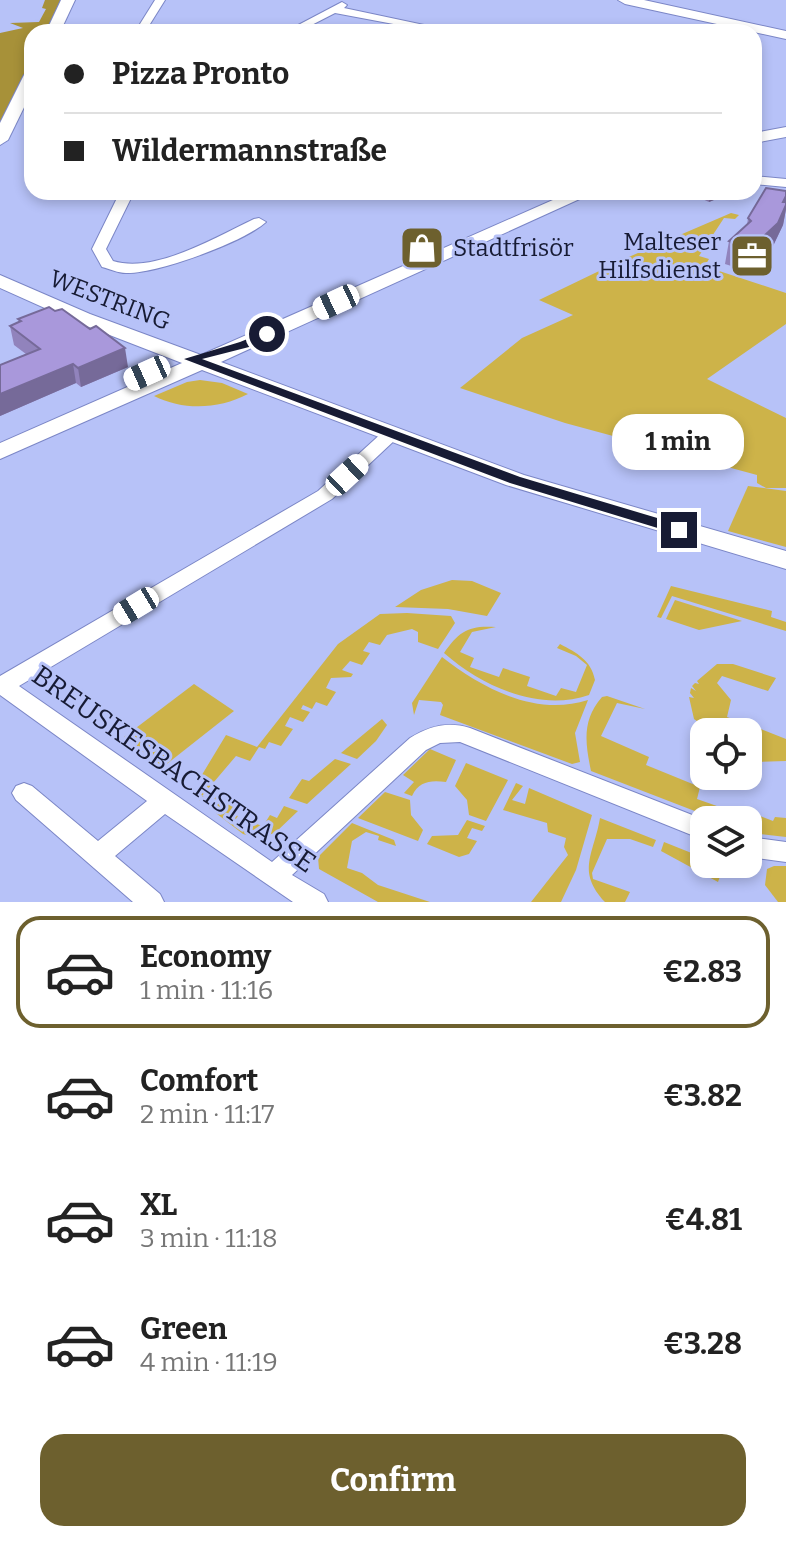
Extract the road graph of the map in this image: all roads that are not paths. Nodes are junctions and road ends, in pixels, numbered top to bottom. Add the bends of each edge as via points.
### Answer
1 (68, 0) edge
2 (160, 0) edge
3 (352, 0) edge
4 (625, 0) edge
5 (333, 9) junction
6 (57, 24) edge
7 (145, 24) edge
8 (305, 24) edge
9 (411, 24) edge
10 (735, 24) edge
11 (762, 30) edge
12 (786, 35) edge
13 (24, 91) edge
14 (786, 132) edge
15 (762, 136) edge
16 (0, 140) edge
17 (762, 181) edge
18 (786, 183) edge
19 (123, 200) edge
20 (568, 200) edge
21 (259, 222) dead end
22 (0, 281) edge
23 (196, 361) junction
24 (390, 435) junction
25 (0, 437) edge
26 (0, 452) edge
27 (786, 560) edge
28 (1, 685) edge
29 (24, 793) dead end
30 (165, 800) junction
31 (690, 824) edge
32 (762, 849) edge
33 (786, 852) edge
34 (97, 857) junction
35 (273, 877) junction
36 (151, 902) edge
37 (315, 902) edge

1 - 6 main road
2 - 7 street
3 - 5 street
4 - 10 main road
5 - 8 street
5 - 9 street
11 - 12 main road
13 - 16 main road
14 - 15 main road
17 - 18 street
19 - 21 street via 99,249 105,261 123,269 161,265
20 - 23 main road via 244,345
22 - 23 main road, WESTRING
23 - 24 main road, WESTRING
23 - 25 main road via 147,373
23 - 26 main road
24 - 27 main road, WESTRING via 515,480
24 - 28 street via 325,495
28 - 30 street, BREUSKESBACHSTRASSE
29 - 34 street
30 - 34 street
30 - 35 street, BREUSKESBACHSTRASSE
31 - 35 street via 448,731 418,744
32 - 33 street
34 - 36 street
35 - 37 street, BREUSKESBACHSTRASSE

